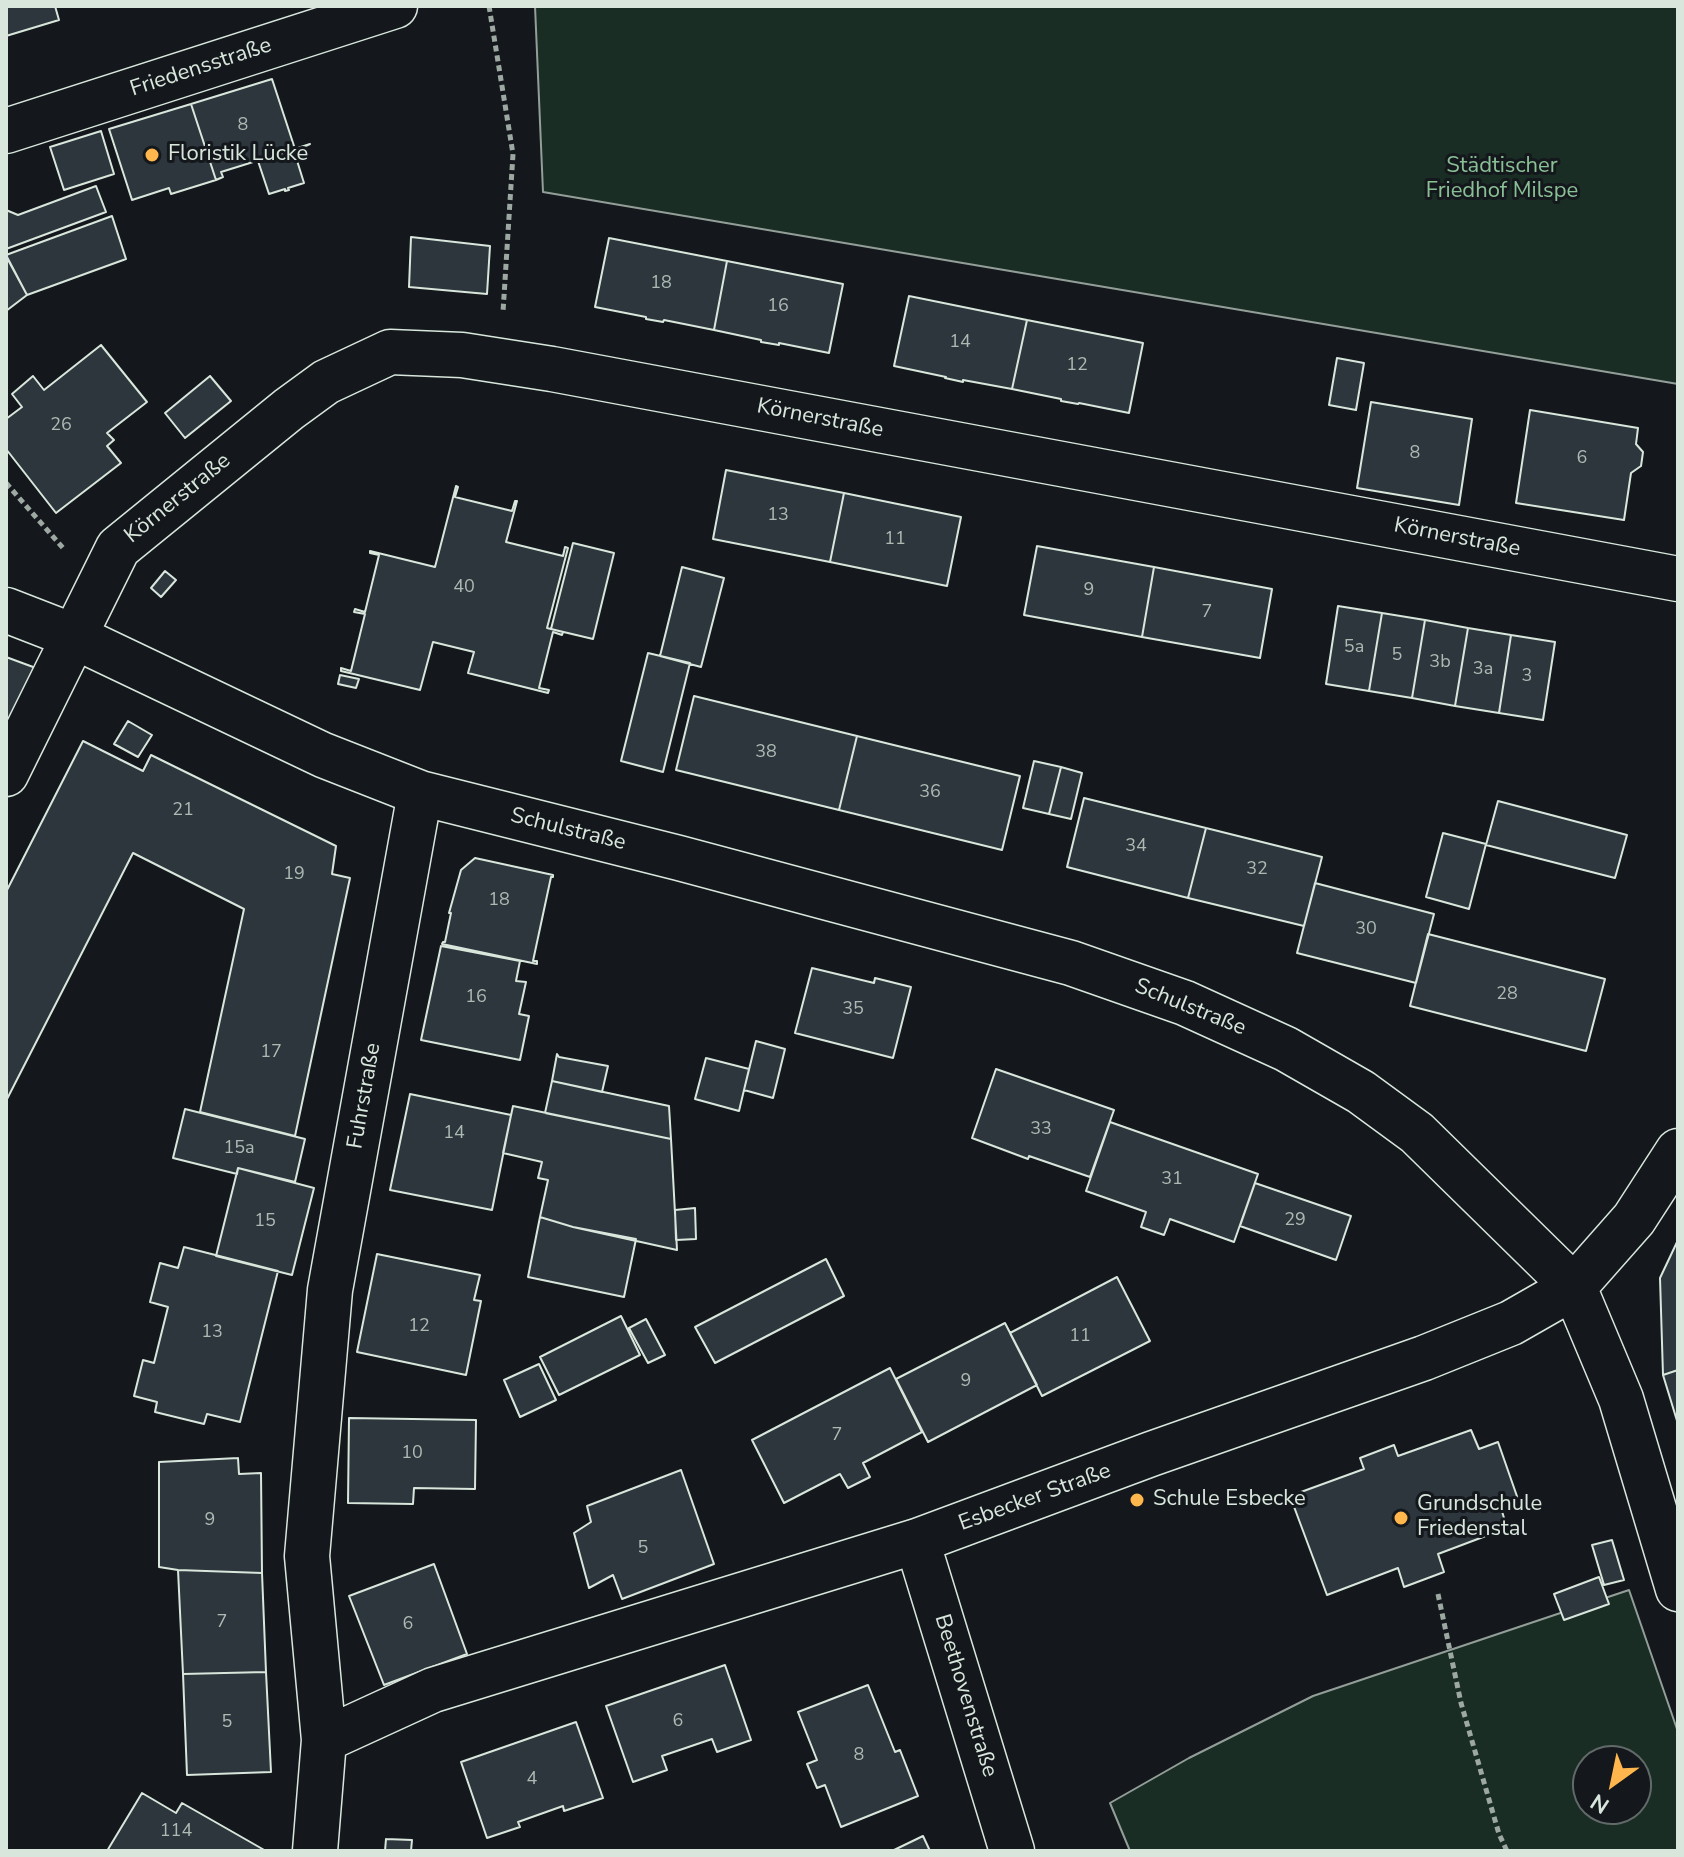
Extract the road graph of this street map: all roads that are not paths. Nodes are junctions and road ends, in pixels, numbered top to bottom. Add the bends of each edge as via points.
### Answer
1 (395, 6) edge
2 (6, 131) edge
3 (1678, 579) edge
4 (6, 610) edge
5 (73, 636) junction
6 (6, 774) edge
7 (420, 793) junction
8 (1678, 1151) edge
9 (1574, 1287) junction
10 (917, 1541) junction
11 (1678, 1589) edge
12 (324, 1740) junction
13 (315, 1851) edge
14 (1012, 1851) edge

1 - 2 street, Friedensstraße
3 - 5 street, Körnerstraße via 500,361 390,352 326,382 118,548
4 - 5 street
5 - 6 street, Körnerstraße
5 - 7 street via 323,755
7 - 9 street, Schulstraße via 1071,963 1185,1003 1286,1049 1361,1092 1417,1133
7 - 12 street, Fuhrstraße via 330,1290 307,1556
8 - 9 street, Esbecker Straße via 1634,1219
9 - 10 street, Esbecker Straße via 1511,1323 1424,1358
9 - 11 street, Schulstraße via 1621,1399
10 - 12 street, Esbecker Straße via 433,1690
10 - 14 street, Beethovenstraße
12 - 13 street, Fuhrstraße

